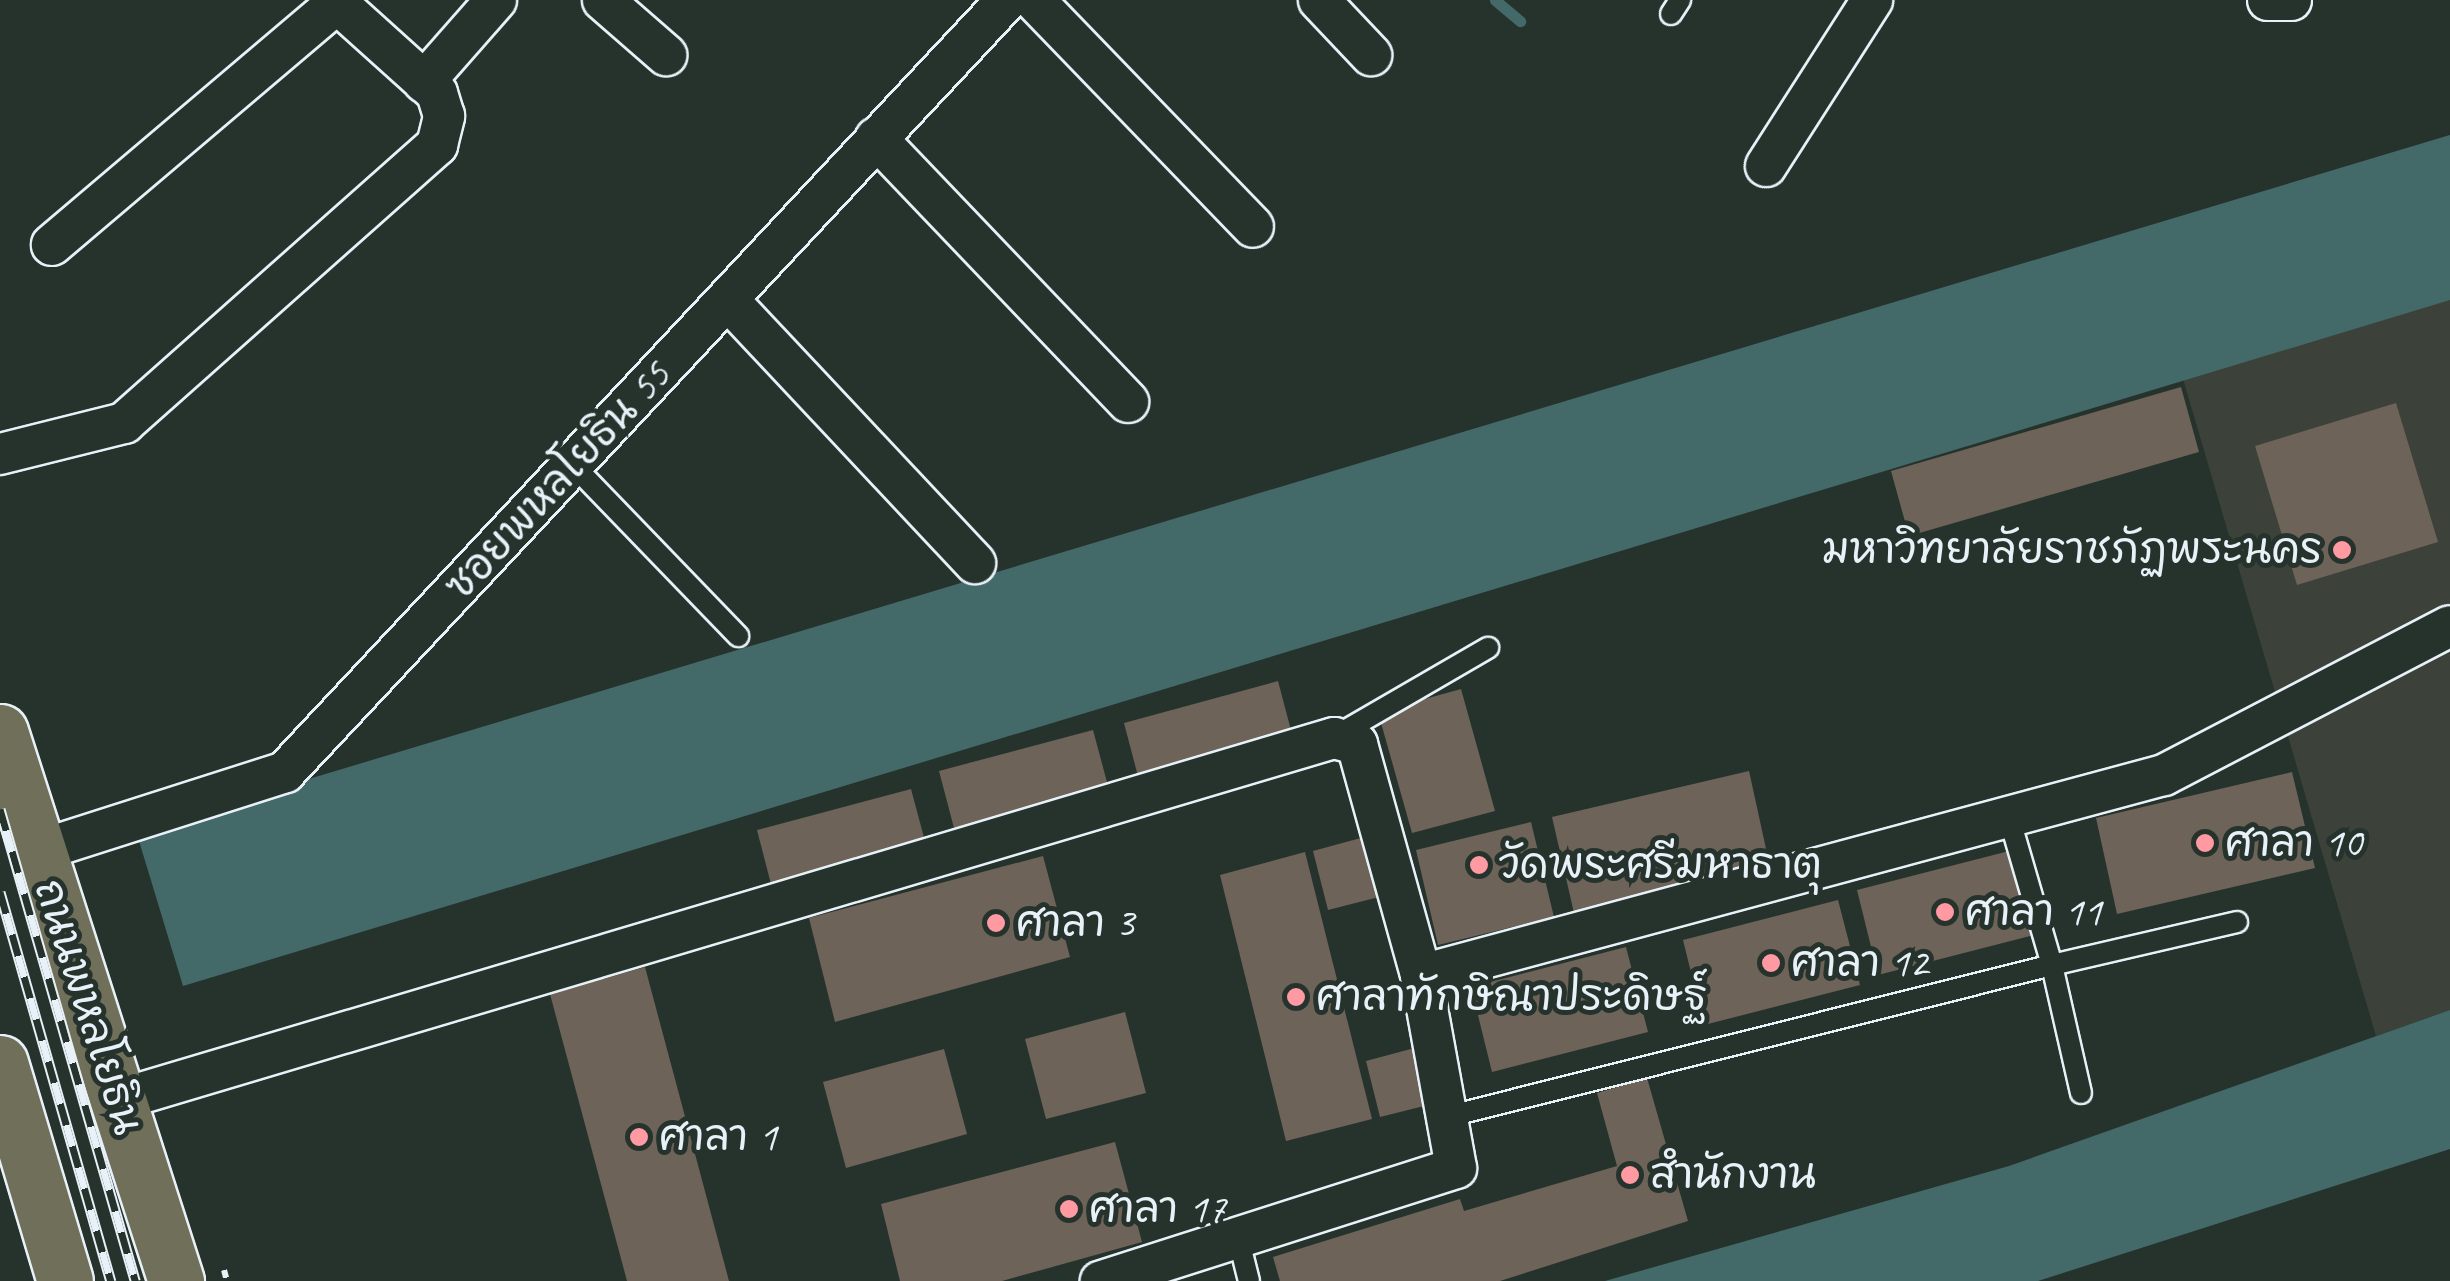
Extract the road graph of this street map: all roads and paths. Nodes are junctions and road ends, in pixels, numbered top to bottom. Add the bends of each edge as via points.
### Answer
1 (496, 0) edge
2 (603, 0) edge
3 (1008, 0) edge
4 (1034, 0) edge
5 (1319, 0) edge
6 (1872, 0) edge
7 (2268, 0) edge
8 (2291, 0) edge
9 (666, 55) dead end
10 (1371, 56) dead end
11 (424, 82) junction
12 (876, 138) junction
13 (1766, 166) dead end
14 (1253, 227) dead end
15 (52, 244) dead end
16 (728, 300) junction
17 (1128, 402) dead end
18 (0, 454) edge
19 (573, 464) junction
20 (975, 562) dead end
21 (2450, 626) edge
22 (738, 636) dead end
23 (1488, 648) dead end
24 (0, 732) edge
25 (1334, 738) junction
26 (2009, 817) junction
27 (38, 851) junction
28 (2237, 922) dead end
29 (2052, 965) junction
30 (1422, 975) junction
31 (0, 1063) edge
32 (2081, 1093) dead end
33 (118, 1100) junction
34 (1450, 1116) junction
35 (13, 1154) edge
36 (1239, 1241) junction
37 (200, 1276) edge
38 (65, 1281) edge
39 (227, 1281) edge
40 (1101, 1281) edge
41 (1250, 1281) edge

1 - 11 street
2 - 9 street
3 - 12 street, ซอยพหลโยธิน 55
4 - 14 street
5 - 10 street
6 - 13 street
7 - 8 street
11 - 15 street via 337,3
11 - 18 street via 444,116 437,145 140,409 124,423
12 - 16 street, ซอยพหลโยธิน 55
12 - 17 street
16 - 19 street, ซอยพหลโยธิน 55
16 - 20 street
19 - 22 lane
19 - 27 street, ซอยพหลโยธิน 55 via 285,772
21 - 26 street via 2222,751
23 - 25 lane
24 - 27 main road, ถนนพหลโยธิน
25 - 30 street via 1357,744 1370,767
25 - 33 street
26 - 29 lane
26 - 30 street
27 - 33 main road, ถนนพหลโยธิน
28 - 29 lane
29 - 32 lane
29 - 34 lane
30 - 34 street
31 - 35 main road
33 - 37 main road, ถนนพหลโยธิน
34 - 36 street via 1456,1168
35 - 38 main road
36 - 40 street
36 - 41 lane
37 - 39 path

